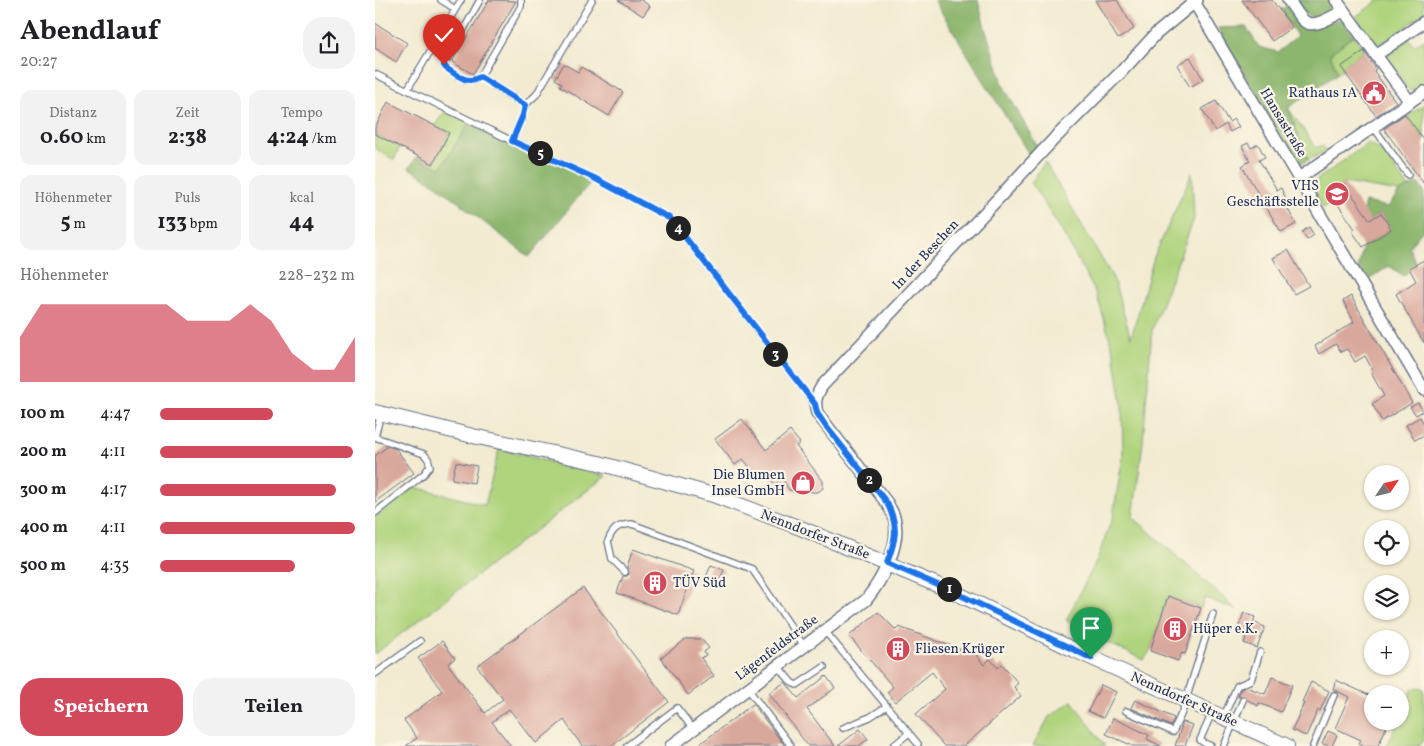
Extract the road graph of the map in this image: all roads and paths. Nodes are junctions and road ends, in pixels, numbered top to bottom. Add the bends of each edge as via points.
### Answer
1 (441, 0) edge
2 (461, 0) edge
3 (480, 0) edge
4 (521, 0) edge
5 (592, 0) edge
6 (1289, 0) edge
7 (1336, 0) edge
8 (1195, 1) edge
9 (455, 9) junction
10 (1344, 11) junction
11 (1424, 22) edge
12 (1376, 55) junction
13 (375, 74) edge
14 (480, 77) junction
15 (407, 90) junction
16 (1424, 92) edge
17 (1410, 102) junction
18 (525, 105) junction
19 (1374, 128) junction
20 (512, 141) junction
21 (1408, 175) dead end
22 (1299, 178) junction
23 (1424, 390) edge
24 (815, 404) junction
25 (378, 413) edge
26 (375, 437) edge
27 (375, 513) edge
28 (887, 563) junction
29 (625, 572) dead end
30 (1213, 614) dead end
31 (825, 631) junction
32 (420, 641) dead end
33 (804, 646) junction
34 (1260, 652) dead end
35 (779, 666) junction
36 (824, 667) dead end
37 (375, 674) edge
38 (748, 689) junction
39 (1334, 695) dead end
40 (1243, 700) dead end
41 (1185, 701) junction
42 (887, 706) junction
43 (1126, 711) dead end
44 (1223, 718) junction
45 (843, 728) dead end
46 (693, 730) junction
47 (909, 733) junction
48 (918, 744) dead end
49 (627, 746) edge
50 (671, 746) edge
51 (791, 746) edge
52 (893, 746) edge
53 (1211, 746) edge
54 (1224, 746) edge
55 (1287, 746) edge
56 (1313, 746) edge

1 - 9 lane
2 - 9 lane
3 - 14 lane via 444,65 467,80
4 - 14 lane via 521,6
5 - 18 lane via 536,95
6 - 10 street via 1304,22 1311,24
7 - 10 street
8 - 22 street, Hansastraße
8 - 24 street, In der Beschen via 1157,34 1054,139 823,386
9 - 15 lane
10 - 12 street
11 - 12 street
12 - 17 street
13 - 15 lane
14 - 18 lane
15 - 20 lane
16 - 17 street
17 - 19 street
18 - 20 lane
19 - 21 lane
19 - 22 street
20 - 24 lane via 594,178 671,219
22 - 23 street, Hansastraße
24 - 28 street via 825,425 894,516 896,538
25 - 26 lane
25 - 28 street, Nenndorfer Straße via 599,463 713,495
26 - 27 lane via 424,454 430,466
28 - 31 street, Lägenfeldstraße via 867,600
28 - 41 street, Nenndorfer Straße
29 - 33 lane via 612,559 608,541 621,524 632,524 752,569
30 - 41 lane
31 - 33 street, Lägenfeldstraße
31 - 42 lane
32 - 37 lane
33 - 35 street, Lägenfeldstraße
34 - 44 lane via 1251,680 1237,686
35 - 36 lane via 797,685
35 - 38 street, Lägenfeldstraße
38 - 46 street, Lägenfeldstraße
38 - 51 lane
39 - 56 lane
40 - 44 lane
41 - 43 lane via 1173,732
41 - 44 street, Nenndorfer Straße
42 - 45 lane
42 - 47 lane
44 - 53 lane via 1201,740
44 - 54 lane
44 - 55 street, Nenndorfer Straße
46 - 49 lane via 677,708
46 - 50 street, Lägenfeldstraße
47 - 48 lane
47 - 52 lane

